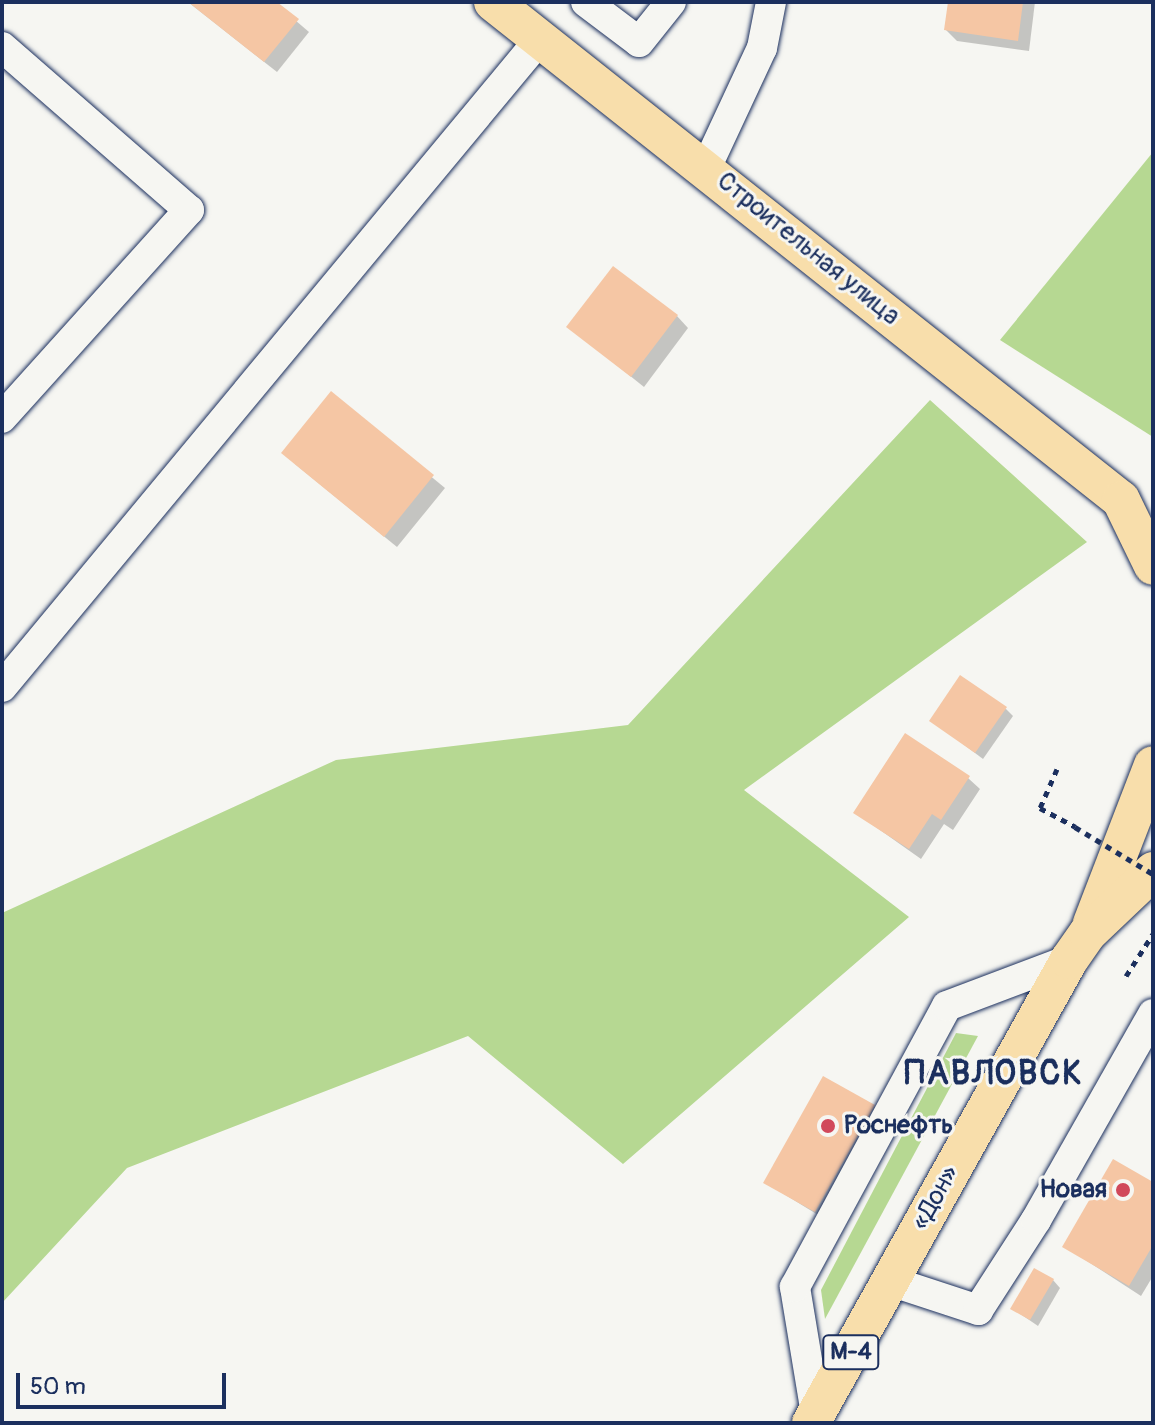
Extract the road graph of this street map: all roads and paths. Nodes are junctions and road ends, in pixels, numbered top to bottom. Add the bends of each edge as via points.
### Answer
1 (493, 2) edge
2 (586, 2) edge
3 (671, 2) edge
4 (771, 2) edge
5 (540, 39) junction
6 (2, 47) edge
7 (706, 168) junction
8 (2, 418) edge
9 (1137, 502) edge
10 (1153, 566) edge
11 (2, 687) edge
12 (1153, 765) edge
13 (1057, 769) dead end
14 (1153, 872) edge
15 (1153, 934) edge
16 (1079, 946) junction
17 (1126, 976) dead end
18 (1153, 1014) edge
19 (890, 1281) junction
20 (813, 1419) edge

1 - 5 main road, Строительная улица
2 - 3 street via 639,42
4 - 7 street via 762,48
5 - 7 main road, Строительная улица
5 - 11 street
6 - 8 street via 189,210
7 - 9 main road, Строительная улица
9 - 10 main road, Строительная улица
12 - 16 main road, «Дон» / М-4
13 - 14 path, bridge via 1040,808
14 - 16 main road, «Дон» / М-4
15 - 17 path
16 - 19 main road, «Дон» / М-4
16 - 20 street via 947,1006 795,1287
18 - 19 street via 1036,1220 978,1310
19 - 20 main road, «Дон» / М-4

